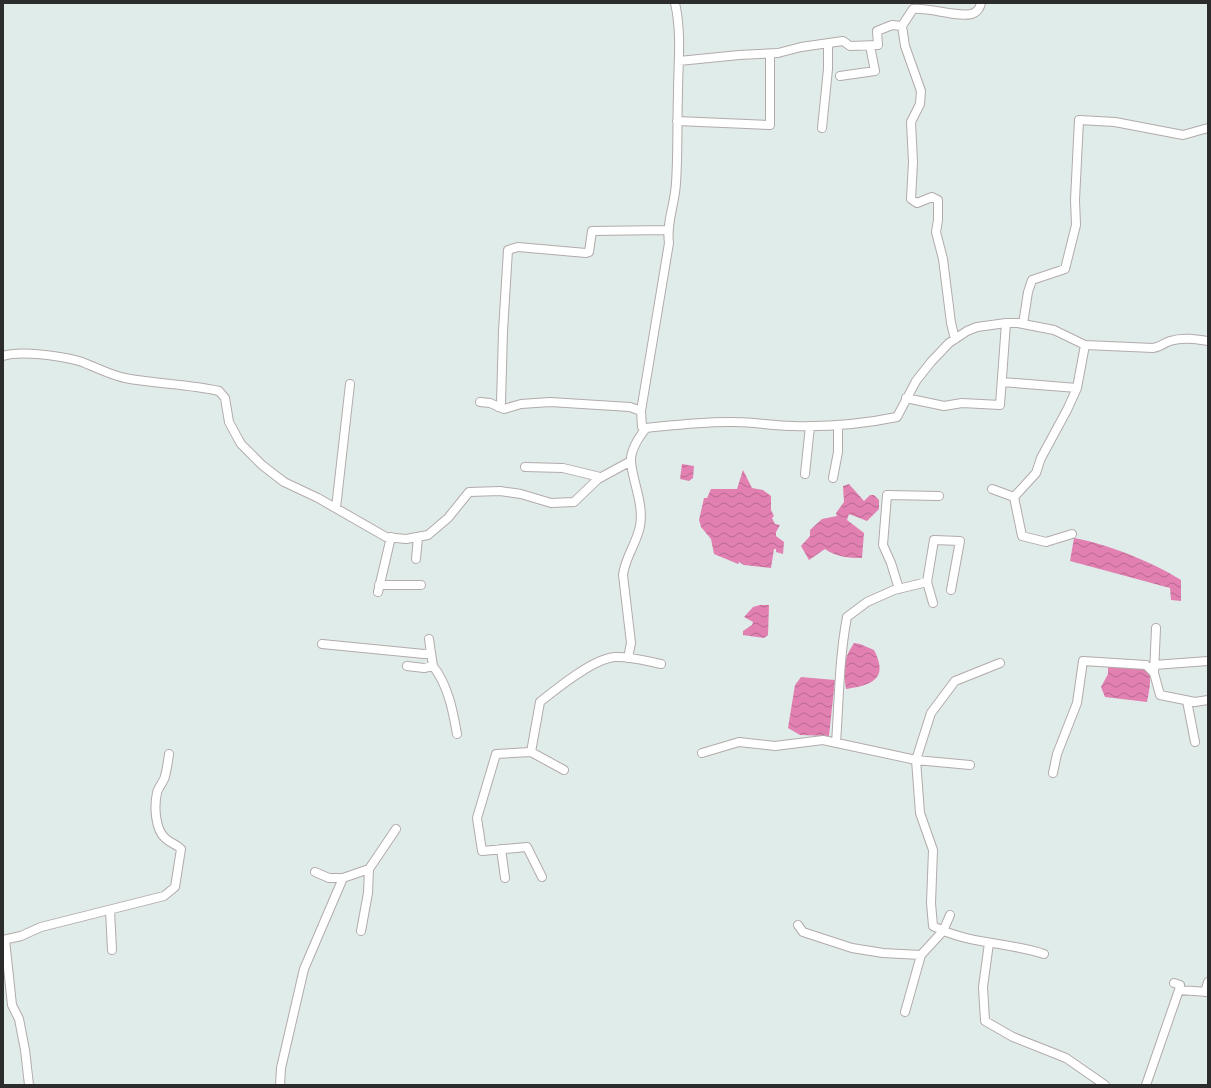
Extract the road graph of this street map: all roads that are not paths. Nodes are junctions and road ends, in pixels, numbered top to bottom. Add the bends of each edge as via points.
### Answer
1 (675, 3) edge
2 (981, 3) edge
3 (902, 26) junction
4 (828, 43) junction
5 (874, 45) junction
6 (770, 54) junction
7 (679, 61) junction
8 (840, 76) dead end
9 (677, 121) junction
10 (822, 128) dead end
11 (1208, 128) edge
12 (667, 230) junction
13 (1006, 323) junction
14 (1023, 324) junction
15 (955, 339) junction
16 (1208, 341) edge
17 (1085, 345) junction
18 (3, 356) edge
19 (1002, 382) junction
20 (350, 384) dead end
21 (1077, 388) junction
22 (906, 398) junction
23 (480, 402) dead end
24 (498, 407) junction
25 (641, 411) junction
26 (838, 425) junction
27 (810, 426) junction
28 (646, 428) junction
29 (631, 461) junction
30 (525, 467) dead end
31 (805, 474) dead end
32 (600, 477) junction
33 (833, 478) dead end
34 (992, 489) dead end
35 (939, 496) dead end
36 (1014, 497) junction
37 (336, 508) junction
38 (1072, 534) dead end
39 (390, 537) junction
40 (418, 537) junction
41 (416, 559) dead end
42 (927, 582) junction
43 (421, 585) dead end
44 (899, 589) junction
45 (951, 590) dead end
46 (933, 603) dead end
47 (1156, 628) dead end
48 (428, 639) dead end
49 (322, 644) dead end
50 (431, 653) junction
51 (628, 658) junction
52 (1208, 661) edge
53 (1000, 663) dead end
54 (661, 664) dead end
55 (408, 666) dead end
56 (433, 666) junction
57 (1154, 669) junction
58 (1208, 700) edge
59 (1188, 701) junction
60 (457, 734) dead end
61 (1195, 742) dead end
62 (836, 743) junction
63 (531, 752) junction
64 (702, 753) dead end
65 (169, 754) dead end
66 (916, 760) junction
67 (970, 765) dead end
68 (564, 770) dead end
69 (1053, 774) dead end
70 (396, 829) dead end
71 (501, 849) junction
72 (369, 869) junction
73 (315, 872) dead end
74 (542, 877) dead end
75 (343, 878) junction
76 (505, 878) dead end
77 (110, 910) junction
78 (950, 915) dead end
79 (798, 925) dead end
80 (361, 931) dead end
81 (943, 931) junction
82 (4, 940) edge
83 (989, 943) junction
84 (112, 950) dead end
85 (1044, 954) dead end
86 (921, 955) junction
87 (1208, 982) edge
88 (1206, 992) edge
89 (904, 1012) dead end
90 (29, 1085) edge
91 (280, 1085) edge
92 (1105, 1085) edge
93 (1146, 1085) edge

1 - 7 street
2 - 3 street via 980,8 974,13 966,15 924,8 913,9
3 - 5 street via 892,25 877,31
3 - 15 street via 905,46 921,91 920,104 912,122 911,199 917,203 932,197 938,200 936,232 943,259
4 - 5 street via 843,41 850,46
4 - 6 street
4 - 10 street
5 - 8 street via 876,71
6 - 7 street
6 - 9 street via 770,125
7 - 9 street
9 - 12 street via 676,184
11 - 14 street via 1183,135 1115,122 1079,120 1076,225 1065,269 1032,280
12 - 24 street via 592,231 590,249 586,253 518,247 508,250 501,403
12 - 25 street via 669,244
13 - 14 street
13 - 15 street via 977,327
13 - 19 street
14 - 17 street via 1054,330
15 - 22 street via 931,362
16 - 17 street via 1188,338 1169,341 1158,348
17 - 21 street
18 - 37 street via 11,353 62,358 122,378 219,391 225,398 229,422 252,455 284,482
19 - 21 street
19 - 22 street via 1000,405 962,403 944,406
20 - 37 street
21 - 36 street via 1041,458 1036,473
22 - 26 street via 897,416
23 - 24 street
24 - 25 street via 504,409 521,404 550,402 630,407
25 - 28 street via 642,427
26 - 27 street
26 - 33 street via 838,452
27 - 28 street via 734,422 674,424
27 - 31 street
28 - 29 street via 635,444
29 - 32 street
29 - 51 street via 640,526 624,565 623,575 631,643
30 - 32 street via 563,468
32 - 40 street via 574,502 552,503 500,491 469,492 448,518 428,535
34 - 36 street
35 - 44 street via 887,496 882,545
36 - 38 street via 1022,536 1046,542
37 - 39 street
39 - 40 street
39 - 43 street via 379,588
40 - 41 street
42 - 44 street
42 - 45 street via 934,540 960,541
42 - 46 street
44 - 62 street via 867,602 847,618 842,645
47 - 57 street
48 - 50 street
49 - 50 street
50 - 56 street
51 - 54 street
51 - 63 street via 604,659 580,672 540,702
52 - 57 street
53 - 66 street via 955,681 931,713
55 - 56 street
56 - 60 street via 442,676
57 - 59 street via 1160,695
57 - 69 street via 1146,665 1083,661 1077,703 1057,754
58 - 59 street
59 - 61 street
62 - 64 street via 823,740 775,746 738,742
62 - 66 street
63 - 68 street
63 - 71 street via 496,754 477,818 482,851
65 - 77 street via 165,777 157,792 157,809 158,825 163,835 181,848 175,887 164,896
66 - 67 street
66 - 81 street via 920,813 933,850 933,926
70 - 72 street
71 - 74 street via 527,847
71 - 76 street
72 - 75 street
72 - 80 street via 368,893
73 - 75 street via 329,878
75 - 91 street via 304,969 281,1068
77 - 82 street via 41,927
77 - 84 street
78 - 81 street
79 - 86 street via 803,932 852,948
81 - 83 street
81 - 86 street
82 - 90 street via 12,1005 19,1019
83 - 85 street via 1023,947
83 - 92 street via 983,987 985,1021 1013,1037 1066,1058
86 - 89 street
87 - 88 street
88 - 93 street via 1177,987

